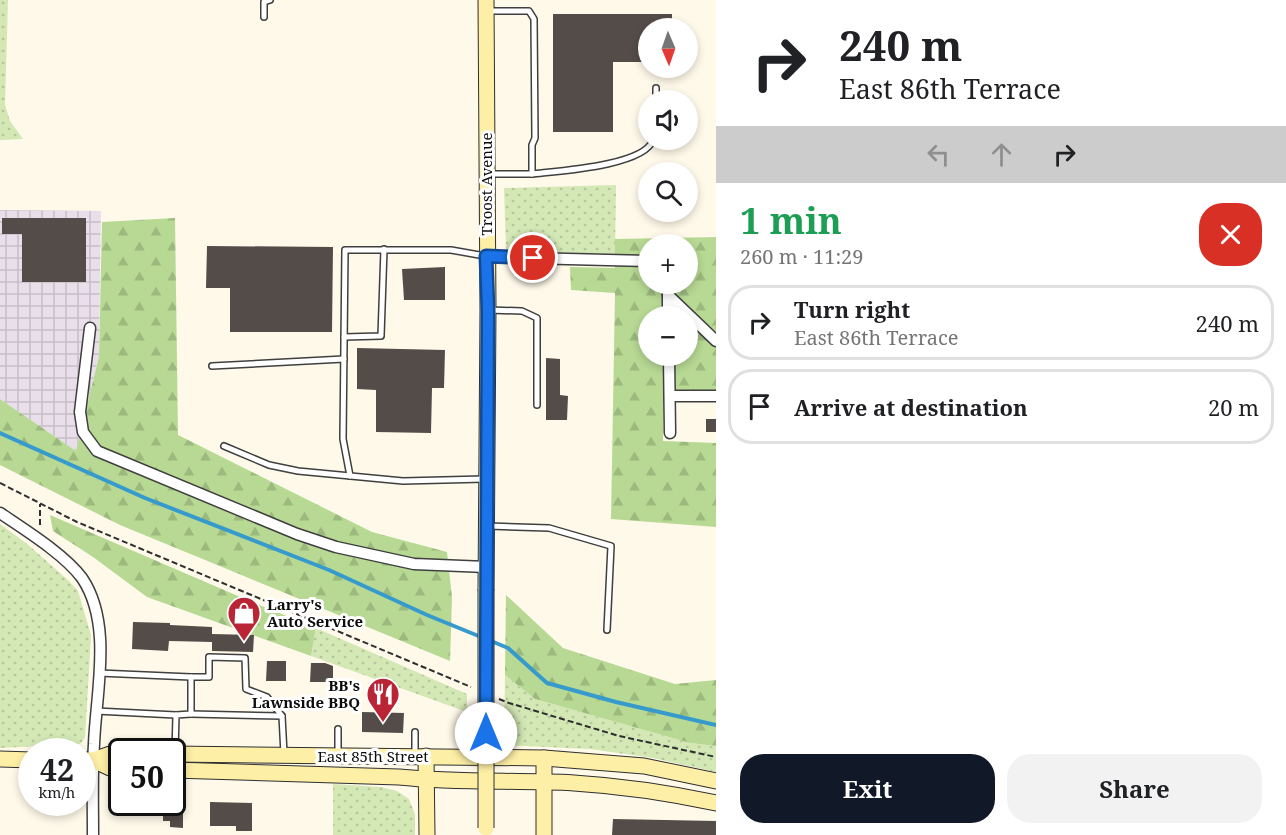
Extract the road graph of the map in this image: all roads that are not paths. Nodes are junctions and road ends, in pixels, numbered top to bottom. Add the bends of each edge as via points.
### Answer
1 (270, 0) edge
2 (486, 6) edge
3 (264, 17) dead end
4 (644, 150) edge
5 (486, 174) junction
6 (532, 174) junction
7 (384, 249) junction
8 (486, 256) junction
9 (638, 261) edge
10 (673, 294) edge
11 (488, 310) junction
12 (90, 328) dead end
13 (344, 337) junction
14 (716, 341) edge
15 (344, 359) junction
16 (212, 366) dead end
17 (669, 366) edge
18 (669, 396) junction
19 (716, 396) edge
20 (537, 405) dead end
21 (670, 433) dead end
22 (224, 446) dead end
23 (350, 476) junction
24 (486, 479) junction
25 (0, 513) edge
26 (486, 526) junction
27 (486, 567) junction
28 (607, 630) dead end
29 (99, 673) junction
30 (190, 677) junction
31 (96, 711) junction
32 (176, 714) junction
33 (191, 714) junction
34 (282, 716) junction
35 (338, 729) dead end
36 (415, 732) dead end
37 (92, 738) edge
38 (175, 738) edge
39 (186, 754) edge
40 (284, 755) junction
41 (338, 756) junction
42 (420, 756) junction
43 (544, 758) junction
44 (0, 759) edge
45 (18, 760) edge
46 (186, 770) edge
47 (426, 780) junction
48 (716, 781) edge
49 (543, 782) junction
50 (716, 803) edge
51 (92, 816) edge
52 (486, 832) edge
53 (93, 835) edge
54 (427, 835) edge
55 (544, 835) edge

1 - 3 lane via 264,2
2 - 5 main road, Troost Avenue
2 - 6 lane via 529,11 534,19
4 - 6 lane via 625,160 602,165
5 - 6 lane
5 - 8 main road, Troost Avenue
7 - 8 lane via 451,250
7 - 13 lane via 381,336
7 - 13 lane via 345,249
8 - 9 street
8 - 11 main road, Troost Avenue
10 - 14 street
11 - 20 lane via 522,310 537,318
11 - 24 main road, Troost Avenue
12 - 27 street via 80,412 83,432 97,451 336,547 414,564
13 - 15 lane
15 - 16 lane
15 - 23 lane via 343,439
17 - 18 street
18 - 19 street
18 - 21 street
22 - 23 lane via 269,465
23 - 24 lane via 403,481
24 - 26 main road, Troost Avenue
25 - 29 street via 63,558 82,579 95,606 101,644
26 - 27 main road, Troost Avenue
26 - 28 lane via 549,528 611,546
27 - 52 main road, Troost Avenue, bridge
29 - 30 lane
29 - 31 street
30 - 33 lane
30 - 34 lane via 209,677 209,657 244,658 246,689 267,697
31 - 32 lane
31 - 37 street
32 - 33 lane
32 - 38 lane
33 - 34 lane
34 - 40 lane
35 - 41 lane
36 - 42 lane
39 - 40 main road, East 85th Street
40 - 41 main road, East 85th Street
41 - 42 main road, East 85th Street
42 - 43 main road, East 85th Street
42 - 47 main road
43 - 48 main road, East 85th Street via 644,766
43 - 49 main road
44 - 45 main road
46 - 47 main road, East 85th Street
47 - 49 main road, East 85th Street
47 - 54 main road
49 - 50 main road, East 85th Street via 610,786
49 - 55 main road
51 - 53 street

